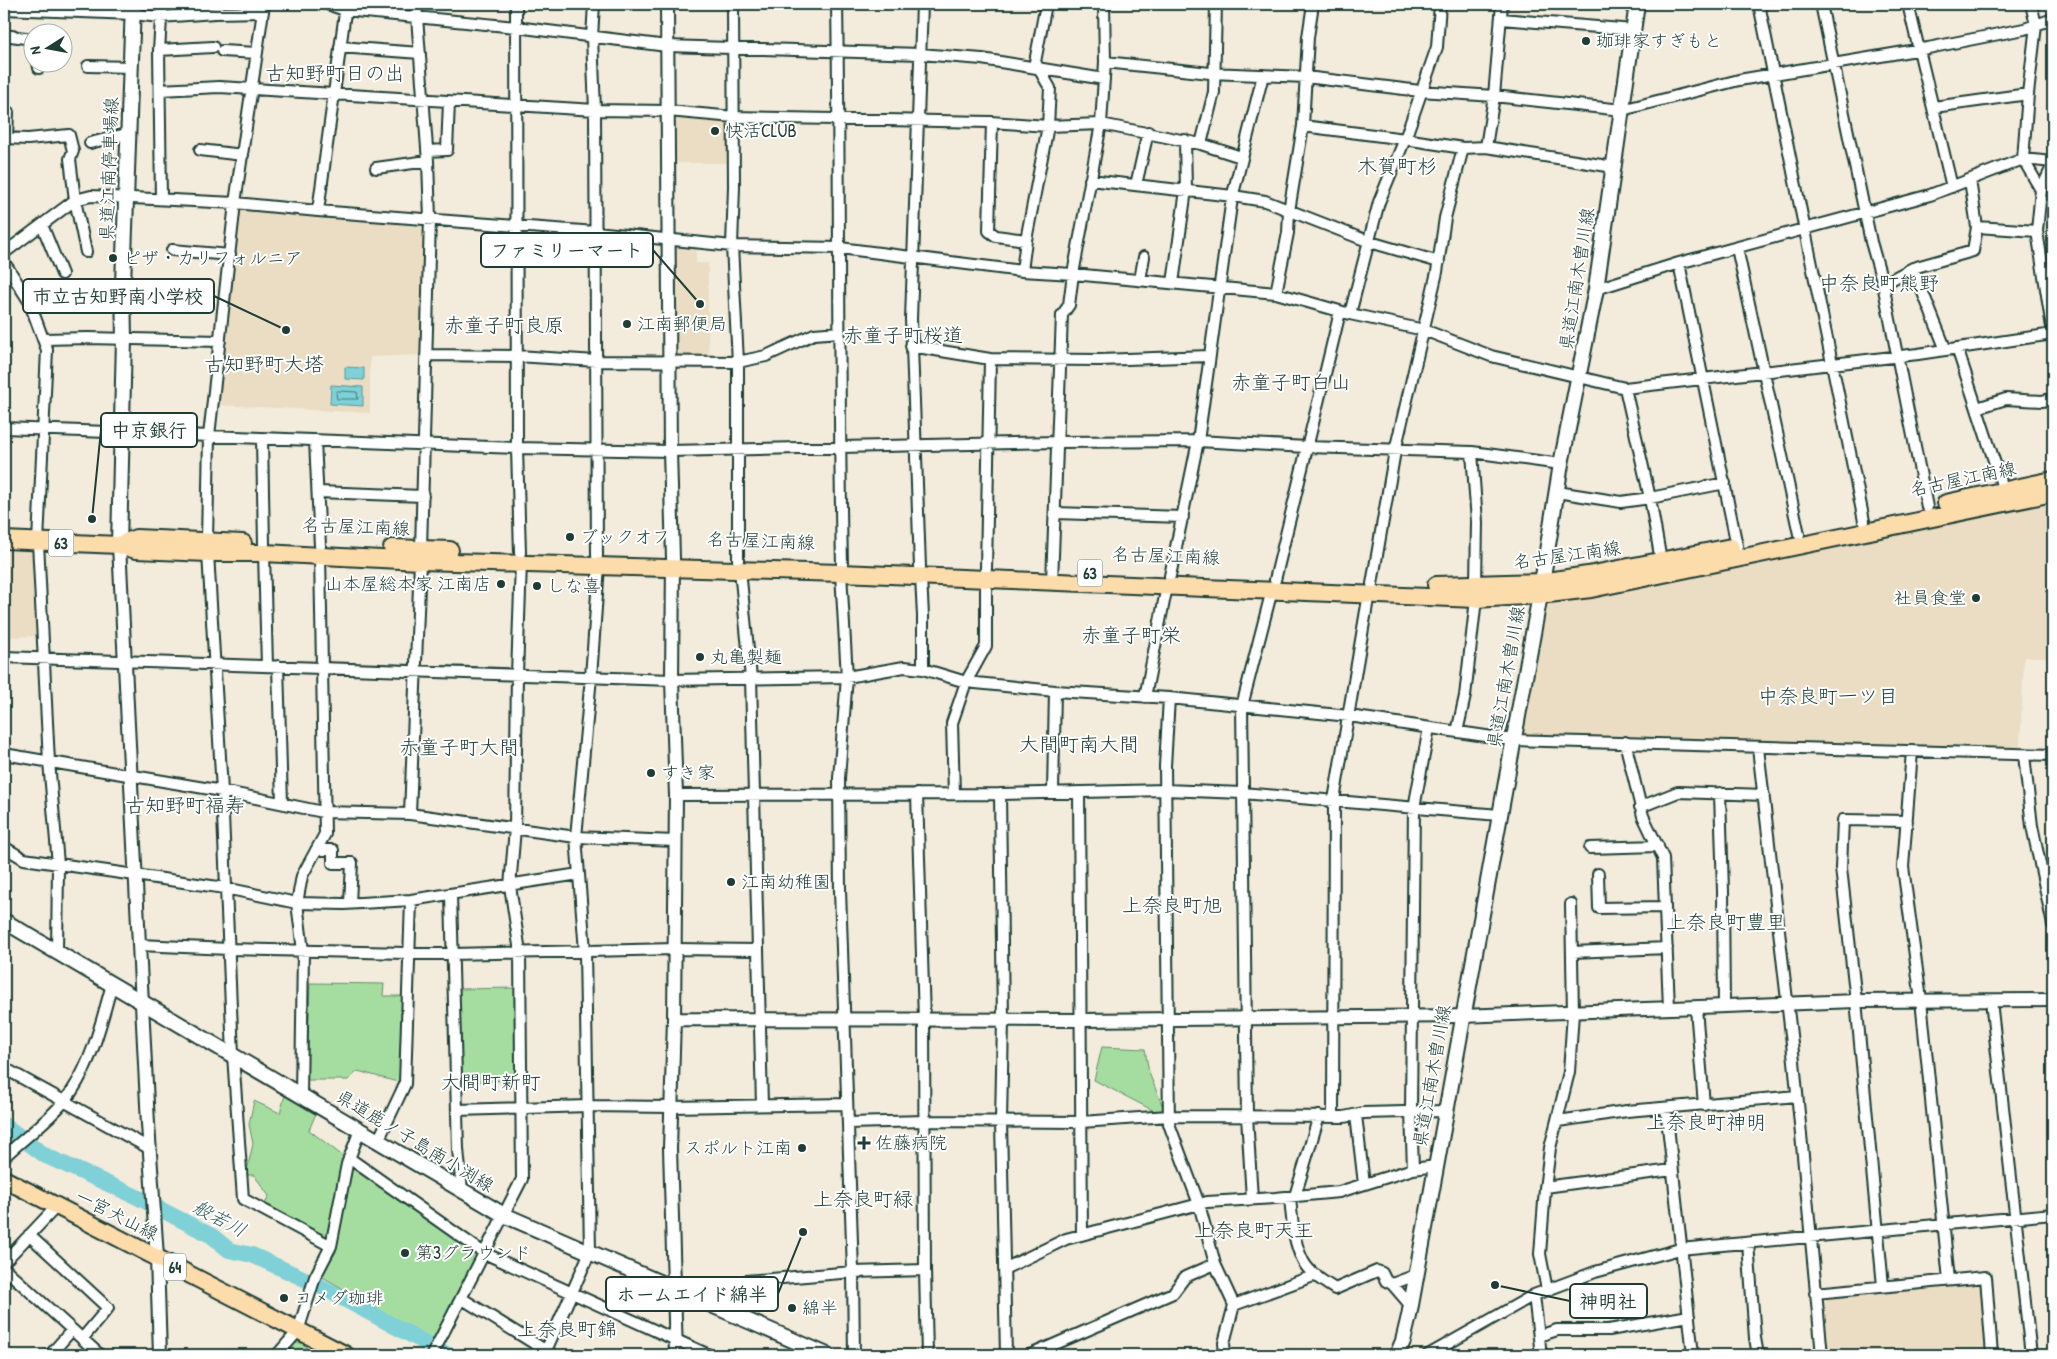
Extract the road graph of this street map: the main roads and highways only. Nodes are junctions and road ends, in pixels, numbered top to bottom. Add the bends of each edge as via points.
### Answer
1 (1637, 4) edge
2 (133, 9) edge
3 (2053, 480) edge
4 (2053, 493) edge
5 (4, 540) edge
6 (119, 545) junction
7 (1540, 589) junction
8 (4, 921) edge
9 (4, 1179) edge
10 (346, 1355) edge
11 (827, 1355) edge
12 (1397, 1355) edge

1 - 7 main road, 県道江南木曽川線 via 1596,290
2 - 6 main road, 県道江南停車場線 via 123,284
3 - 7 main road, 名古屋江南線 / 63 via 1588,575
4 - 7 main road, 名古屋江南線 / 63 via 1591,589
5 - 6 main road, 名古屋江南線 / 63
6 - 7 main road, 名古屋江南線 / 63 via 136,550 208,547 1370,589 1476,592
7 - 12 main road, 県道江南木曽川線 via 1411,1306
8 - 11 main road, 県道鹿ノ子島南小渕線 via 504,1215
9 - 10 main road, 一宮犬山線 / 64

